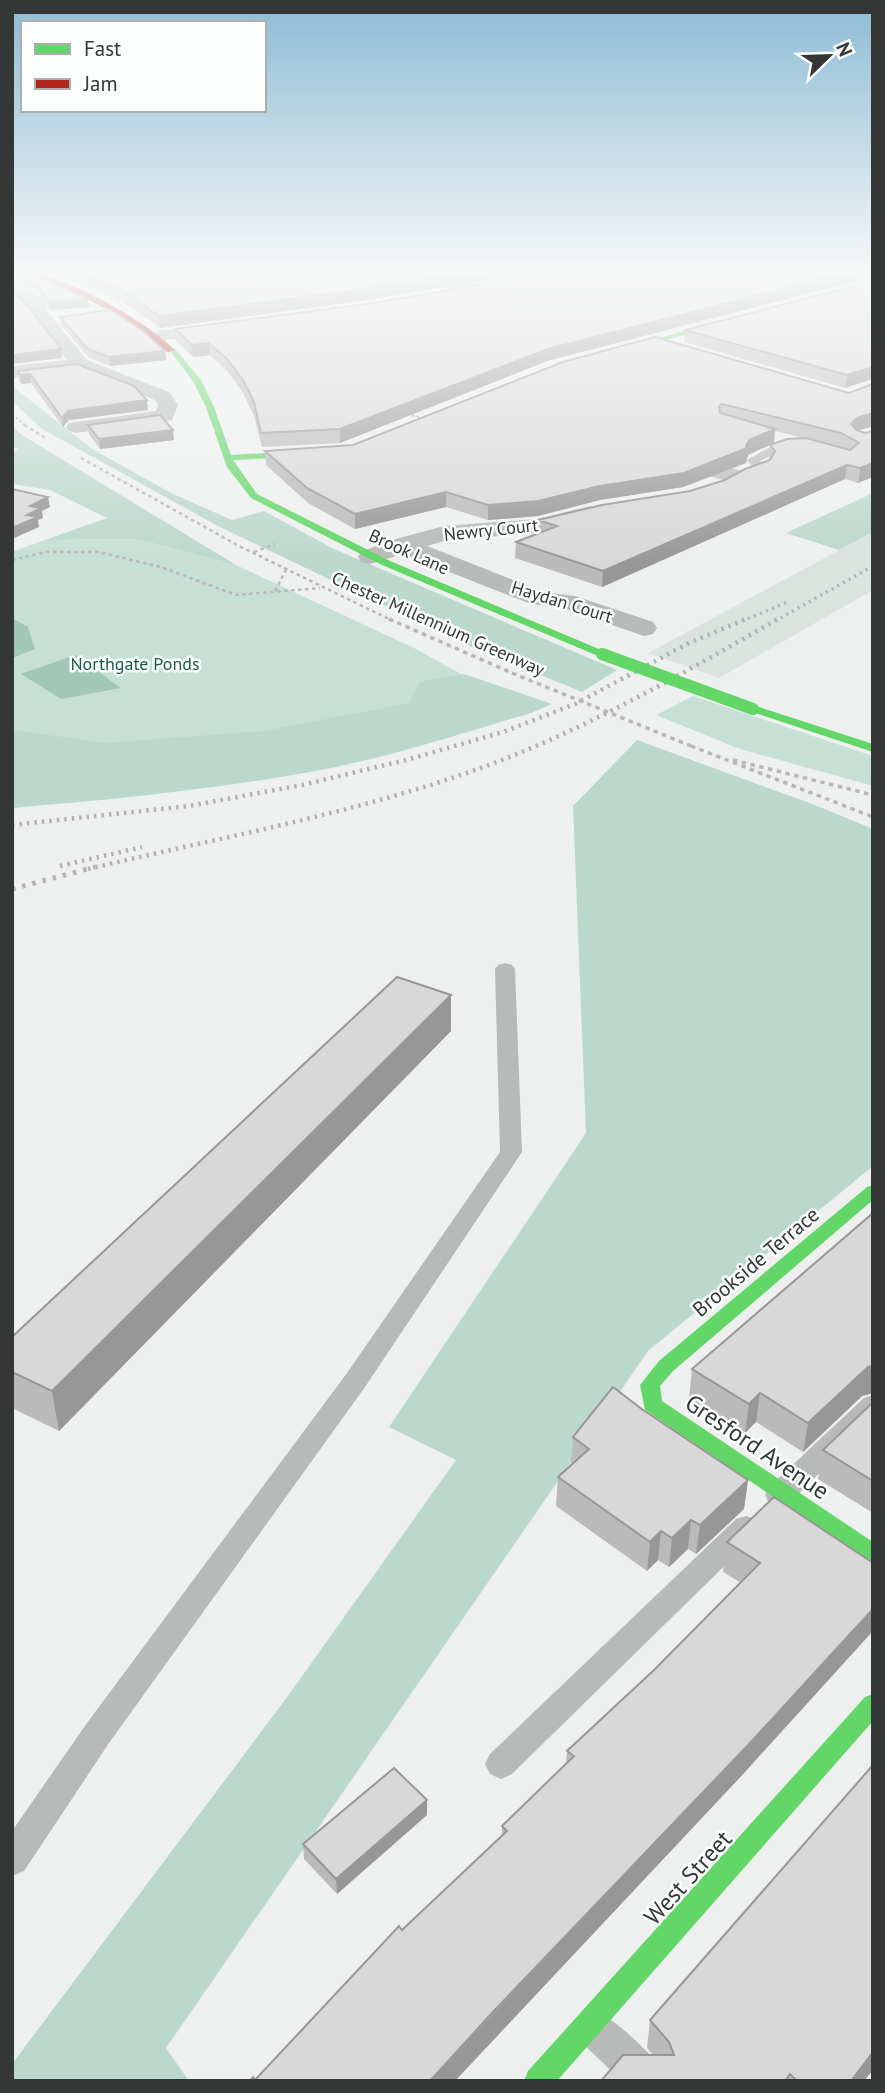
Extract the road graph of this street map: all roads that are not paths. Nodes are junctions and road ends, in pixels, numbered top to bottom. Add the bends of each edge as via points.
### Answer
1 (32, 370) edge
2 (95, 370) edge
3 (188, 370) edge
4 (12, 372) edge
5 (76, 427) dead end
6 (769, 434) edge
7 (787, 442) junction
8 (810, 446) edge
9 (331, 453) edge
10 (227, 458) junction
11 (696, 465) edge
12 (760, 467) joint
13 (734, 475) junction
14 (706, 490) edge
15 (610, 509) edge
16 (401, 545) junction
17 (370, 557) junction
18 (645, 628) dead end
19 (873, 748) edge
20 (505, 969) dead end
21 (873, 1191) edge
22 (666, 1366) joint
23 (873, 1405) edge
24 (782, 1492) junction
25 (873, 1553) edge
26 (873, 1704) edge
27 (501, 1764) dead end
28 (12, 1860) edge
29 (589, 2024) junction
30 (538, 2081) edge
31 (649, 2081) edge

1 - 4 street
2 - 5 street via 162,396 168,405 165,416
3 - 10 street, Brook Lane via 209,404
6 - 7 lane
7 - 8 lane
7 - 12 lane via 753,460
9 - 10 street
10 - 17 street, Brook Lane via 254,496
11 - 13 street
12 - 13 street
13 - 14 street
15 - 16 street, Newry Court via 538,526 444,533
16 - 17 street, Newry Court
16 - 18 street, Haydan Court via 540,598 566,601
17 - 19 street, Brook Lane, bridge via 602,654
20 - 28 lane via 511,1152 356,1380 98,1733
21 - 22 street, Brookside Terrace
22 - 24 street, Gresford Avenue via 650,1385 652,1405
23 - 24 lane
24 - 25 street, Gresford Avenue
24 - 27 lane
26 - 29 street, West Street
29 - 30 street, West Street
29 - 31 lane

